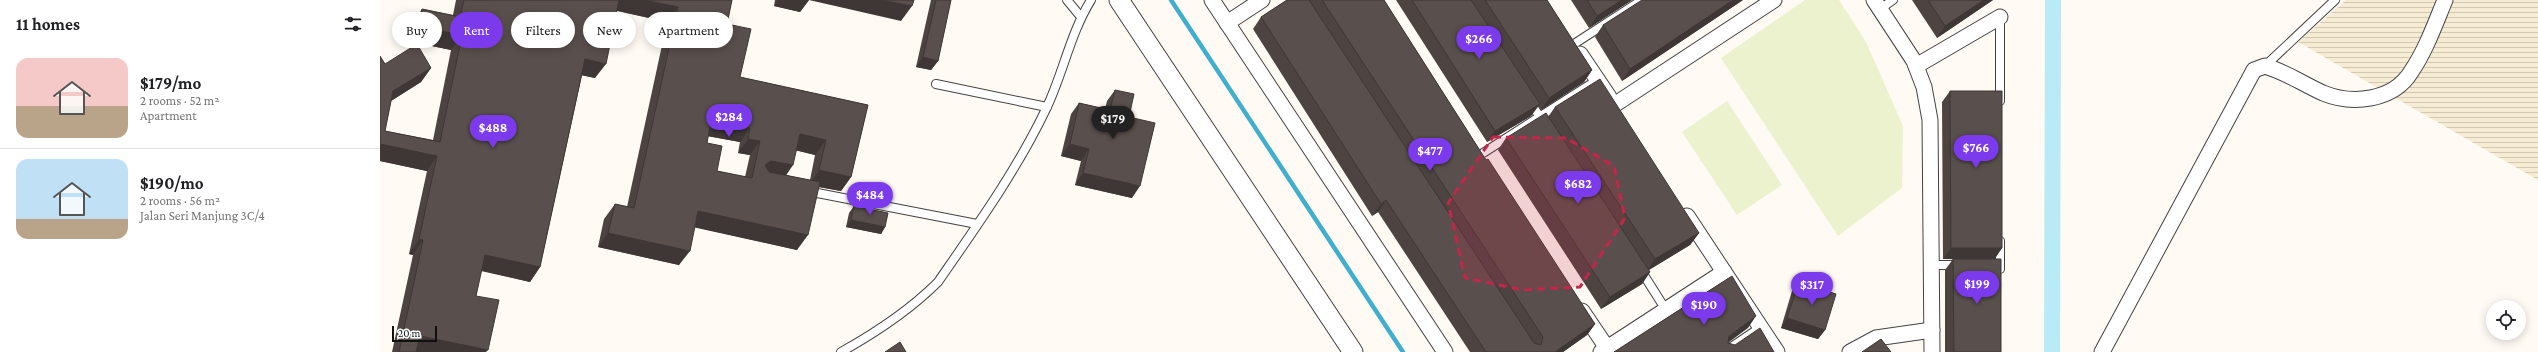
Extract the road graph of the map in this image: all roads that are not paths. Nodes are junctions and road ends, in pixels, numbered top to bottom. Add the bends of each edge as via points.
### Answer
1 (1067, 0) edge
2 (1090, 0) edge
3 (1119, 0) edge
4 (1212, 0) edge
5 (1262, 0) edge
6 (1642, 0) edge
7 (1774, 0) edge
8 (1893, 0) edge
9 (2335, 0) edge
10 (2445, 0) edge
11 (1877, 4) edge
12 (1081, 17) junction
13 (2000, 17) joint
14 (1227, 23) junction
15 (1566, 32) edge
16 (1574, 44) junction
17 (1916, 66) junction
18 (2265, 66) junction
19 (1597, 80) junction
20 (936, 84) dead end
21 (1527, 97) edge
22 (1614, 105) junction
23 (1047, 107) junction
24 (2000, 110) edge
25 (1540, 116) junction
26 (1622, 118) edge
27 (1553, 136) edge
28 (1471, 142) edge
29 (1480, 155) junction
30 (1489, 169) edge
31 (799, 189) edge
32 (1678, 201) edge
33 (977, 224) junction
34 (2000, 234) edge
35 (1636, 263) edge
36 (1931, 265) junction
37 (1969, 265) edge
38 (1724, 272) junction
39 (2000, 281) edge
40 (1576, 302) edge
41 (1666, 310) junction
42 (1761, 327) junction
43 (1932, 330) junction
44 (1604, 350) edge
45 (841, 352) edge
46 (1353, 352) edge
47 (1445, 352) edge
48 (1724, 352) edge
49 (1777, 352) edge
50 (1850, 352) edge
51 (1932, 352) edge
52 (2102, 352) edge

1 - 12 lane
2 - 12 lane
3 - 46 street
4 - 14 street
5 - 14 street
6 - 16 lane
7 - 22 street
8 - 11 lane
9 - 18 lane
10 - 18 street via 2411,74 2393,90 2371,99 2352,100 2324,93 2282,71
11 - 17 street
12 - 23 lane
13 - 17 street
13 - 24 lane
14 - 47 street
15 - 16 street
16 - 19 street
17 - 36 street via 1924,87 1930,120
18 - 52 street via 2254,70
19 - 22 street
19 - 25 lane
20 - 23 lane
21 - 25 lane
22 - 26 street
23 - 33 lane via 1033,137
25 - 27 lane
25 - 29 lane
28 - 29 street
29 - 30 street
31 - 33 lane
32 - 38 street
33 - 45 lane via 938,282 921,299 882,329
34 - 39 lane via 1996,265
35 - 41 lane
36 - 37 lane
36 - 43 street
38 - 41 street
38 - 42 street
40 - 44 street
41 - 44 street
42 - 48 lane
42 - 49 street
43 - 50 street via 1876,338
43 - 51 street

